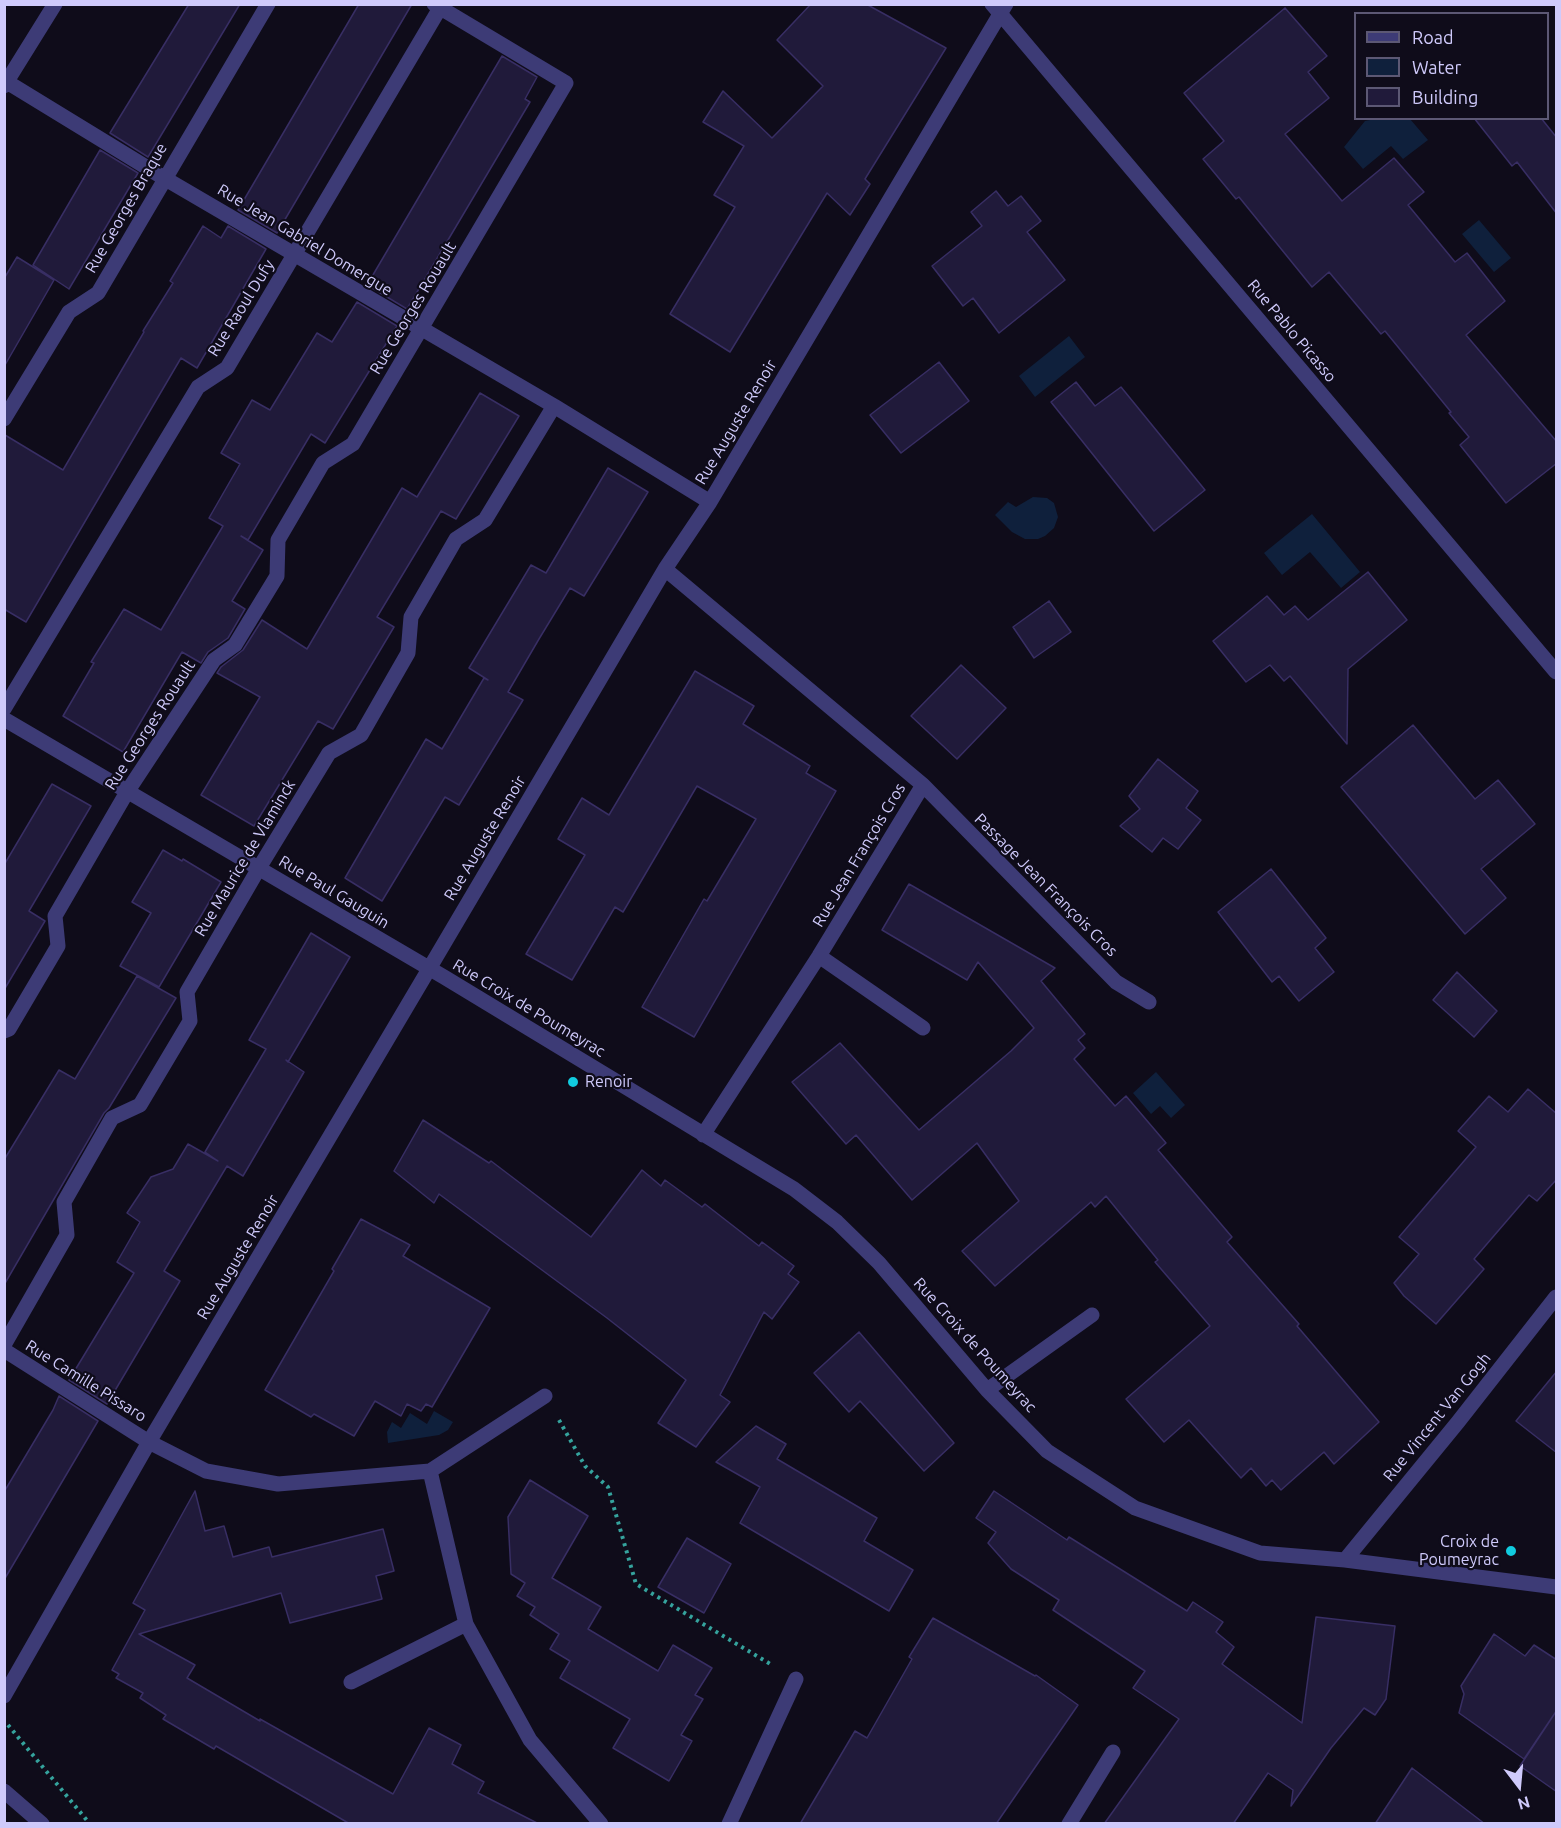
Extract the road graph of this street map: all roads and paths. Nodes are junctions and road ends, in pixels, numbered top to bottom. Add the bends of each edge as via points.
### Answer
1 (55, 4) edge
2 (268, 4) edge
3 (437, 6) edge
4 (1000, 7) edge
5 (6, 84) edge
6 (165, 178) junction
7 (296, 255) junction
8 (421, 330) junction
9 (554, 406) junction
10 (4, 419) edge
11 (710, 502) junction
12 (665, 570) junction
13 (1557, 672) edge
14 (4, 709) edge
15 (4, 719) edge
16 (923, 785) junction
17 (127, 792) junction
18 (259, 868) junction
19 (819, 956) junction
20 (429, 969) junction
21 (1149, 1002) dead end
22 (923, 1028) dead end
23 (4, 1031) edge
24 (703, 1135) junction
25 (1557, 1297) edge
26 (1092, 1315) dead end
27 (4, 1345) edge
28 (4, 1350) edge
29 (987, 1390) junction
30 (545, 1396) joint
31 (149, 1442) junction
32 (430, 1471) junction
33 (1345, 1560) junction
34 (1557, 1587) edge
35 (466, 1624) junction
36 (796, 1679) joint
37 (351, 1682) dead end
38 (4, 1696) edge
39 (4, 1721) edge
40 (1113, 1752) dead end
41 (4, 1791) edge
42 (42, 1824) edge
43 (90, 1824) edge
44 (601, 1824) edge
45 (729, 1824) edge
46 (1069, 1824) edge

1 - 5 street
2 - 6 street, Rue Georges Braque
3 - 7 street, Rue Raoul Dufy
3 - 8 street, Rue Georges Rouault via 566,83
4 - 11 street, Rue Auguste Renoir
4 - 13 street, Rue Pablo Picasso
5 - 6 street, Rue Jean Gabriel Domergue
6 - 7 street, Rue Jean Gabriel Domergue
6 - 10 street, Rue Georges Braque via 98,293 69,312
7 - 8 street, Rue Jean Gabriel Domergue
7 - 14 street, Rue Raoul Dufy via 227,368 198,387
8 - 9 street, Rue Jean Gabriel Domergue
8 - 17 street, Rue Georges Rouault via 353,444 323,463 278,540 277,576 234,645 214,660
9 - 11 street, Rue Jean Gabriel Domergue
9 - 18 street, Rue Maurice de Vlaminck via 485,520 456,539 411,616 408,652 362,735 329,753
11 - 12 street, Rue Auguste Renoir
12 - 16 street, Rue Jean François Cros
12 - 20 street, Rue Auguste Renoir
15 - 17 street, Rue Paul Gauguin
16 - 19 street, Rue Jean François Cros
16 - 21 street, Passage Jean François Cros via 1116,982
17 - 18 street, Rue Paul Gauguin
17 - 23 street, Rue Georges Rouault via 55,916 58,946 9,1029
18 - 20 street, Rue Paul Gauguin
18 - 27 street, Rue Maurice de Vlaminck via 187,992 190,1021 141,1105 112,1118 64,1202 67,1236
19 - 22 street
19 - 24 street, Rue Jean François Cros
20 - 24 street, Rue Croix de Poumeyrac
20 - 31 street, Rue Auguste Renoir
24 - 29 street, Rue Croix de Poumeyrac via 794,1190 837,1222 879,1263
25 - 33 street, Rue Vincent Van Gogh
26 - 29 street
28 - 31 street, Rue Camille Pissaro
29 - 33 street, Rue Croix de Poumeyrac via 1047,1451 1135,1508 1260,1553
30 - 32 street
30 - 36 path via 585,1466 608,1488 636,1584
31 - 32 street, Rue Camille Pissaro via 206,1471 278,1484
31 - 38 street, Rue Auguste Renoir
32 - 35 street
33 - 34 street, Rue Croix de Poumeyrac
35 - 37 street
35 - 44 street via 530,1740
36 - 45 street
39 - 43 path
40 - 46 street
41 - 42 street

